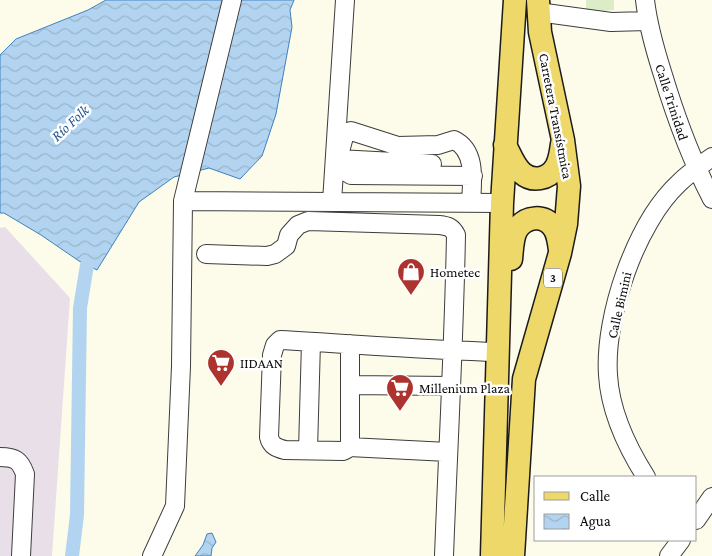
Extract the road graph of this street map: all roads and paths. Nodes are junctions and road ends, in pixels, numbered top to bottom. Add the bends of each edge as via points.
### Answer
1 (232, 0) edge
2 (345, 0) edge
3 (514, 0) edge
4 (645, 0) edge
5 (538, 6) edge
6 (647, 21) junction
7 (563, 140) junction
8 (505, 145) junction
9 (712, 157) edge
10 (338, 159) junction
11 (696, 169) junction
12 (380, 175) junction
13 (465, 176) junction
14 (712, 199) edge
15 (183, 201) junction
16 (332, 202) junction
17 (380, 203) junction
18 (471, 203) junction
19 (502, 204) junction
20 (206, 254) dead end
21 (560, 254) junction
22 (311, 342) junction
23 (499, 343) junction
24 (350, 344) junction
25 (454, 350) junction
26 (350, 385) junction
27 (450, 386) junction
28 (349, 447) junction
29 (308, 450) junction
30 (448, 452) junction
31 (0, 457) edge
32 (646, 476) edge
33 (712, 497) edge
34 (697, 519) edge
35 (680, 541) edge
36 (21, 556) edge
37 (152, 556) edge
38 (444, 556) edge
39 (492, 556) edge
40 (512, 556) edge
41 (669, 556) edge

1 - 15 street
2 - 16 street
3 - 8 main road
4 - 6 street, Calle Trinidad
5 - 6 street via 611,22
5 - 7 main road, Carretera Transístmica / 3
6 - 11 street, Calle Trinidad via 674,112
7 - 8 main road via 556,167 540,179 522,174
7 - 21 main road, Carretera Transístmica / 3 via 569,186
8 - 19 main road
9 - 11 street, Calle Bimini
10 - 12 street via 351,175
10 - 13 street via 446,165
10 - 13 street via 345,133 351,131 398,146 438,145 454,140 468,155 473,171
11 - 14 street, Calle Trinidad
11 - 32 street, Calle Bimini via 678,184 650,221 624,276 613,320 608,374 612,398 619,423
12 - 13 street
12 - 17 street
13 - 18 street
15 - 16 street
15 - 37 street via 176,506
16 - 17 street
17 - 18 street
18 - 19 street
19 - 23 main road
20 - 25 street via 274,254 286,246 298,225 308,220 449,227 456,235
21 - 23 main road via 557,235 549,222 533,218 518,229 514,237
21 - 40 main road, Carretera Transístmica / 3 via 524,379
22 - 24 street
22 - 29 street
22 - 29 street via 280,340 275,345 269,437 277,448
23 - 25 street
23 - 39 main road
24 - 25 street
24 - 26 street
25 - 27 street
26 - 27 street
26 - 28 street
27 - 30 street
28 - 29 street via 343,451
28 - 30 street
30 - 38 street
31 - 36 street via 10,457 21,463 25,474
33 - 34 street
35 - 41 street

